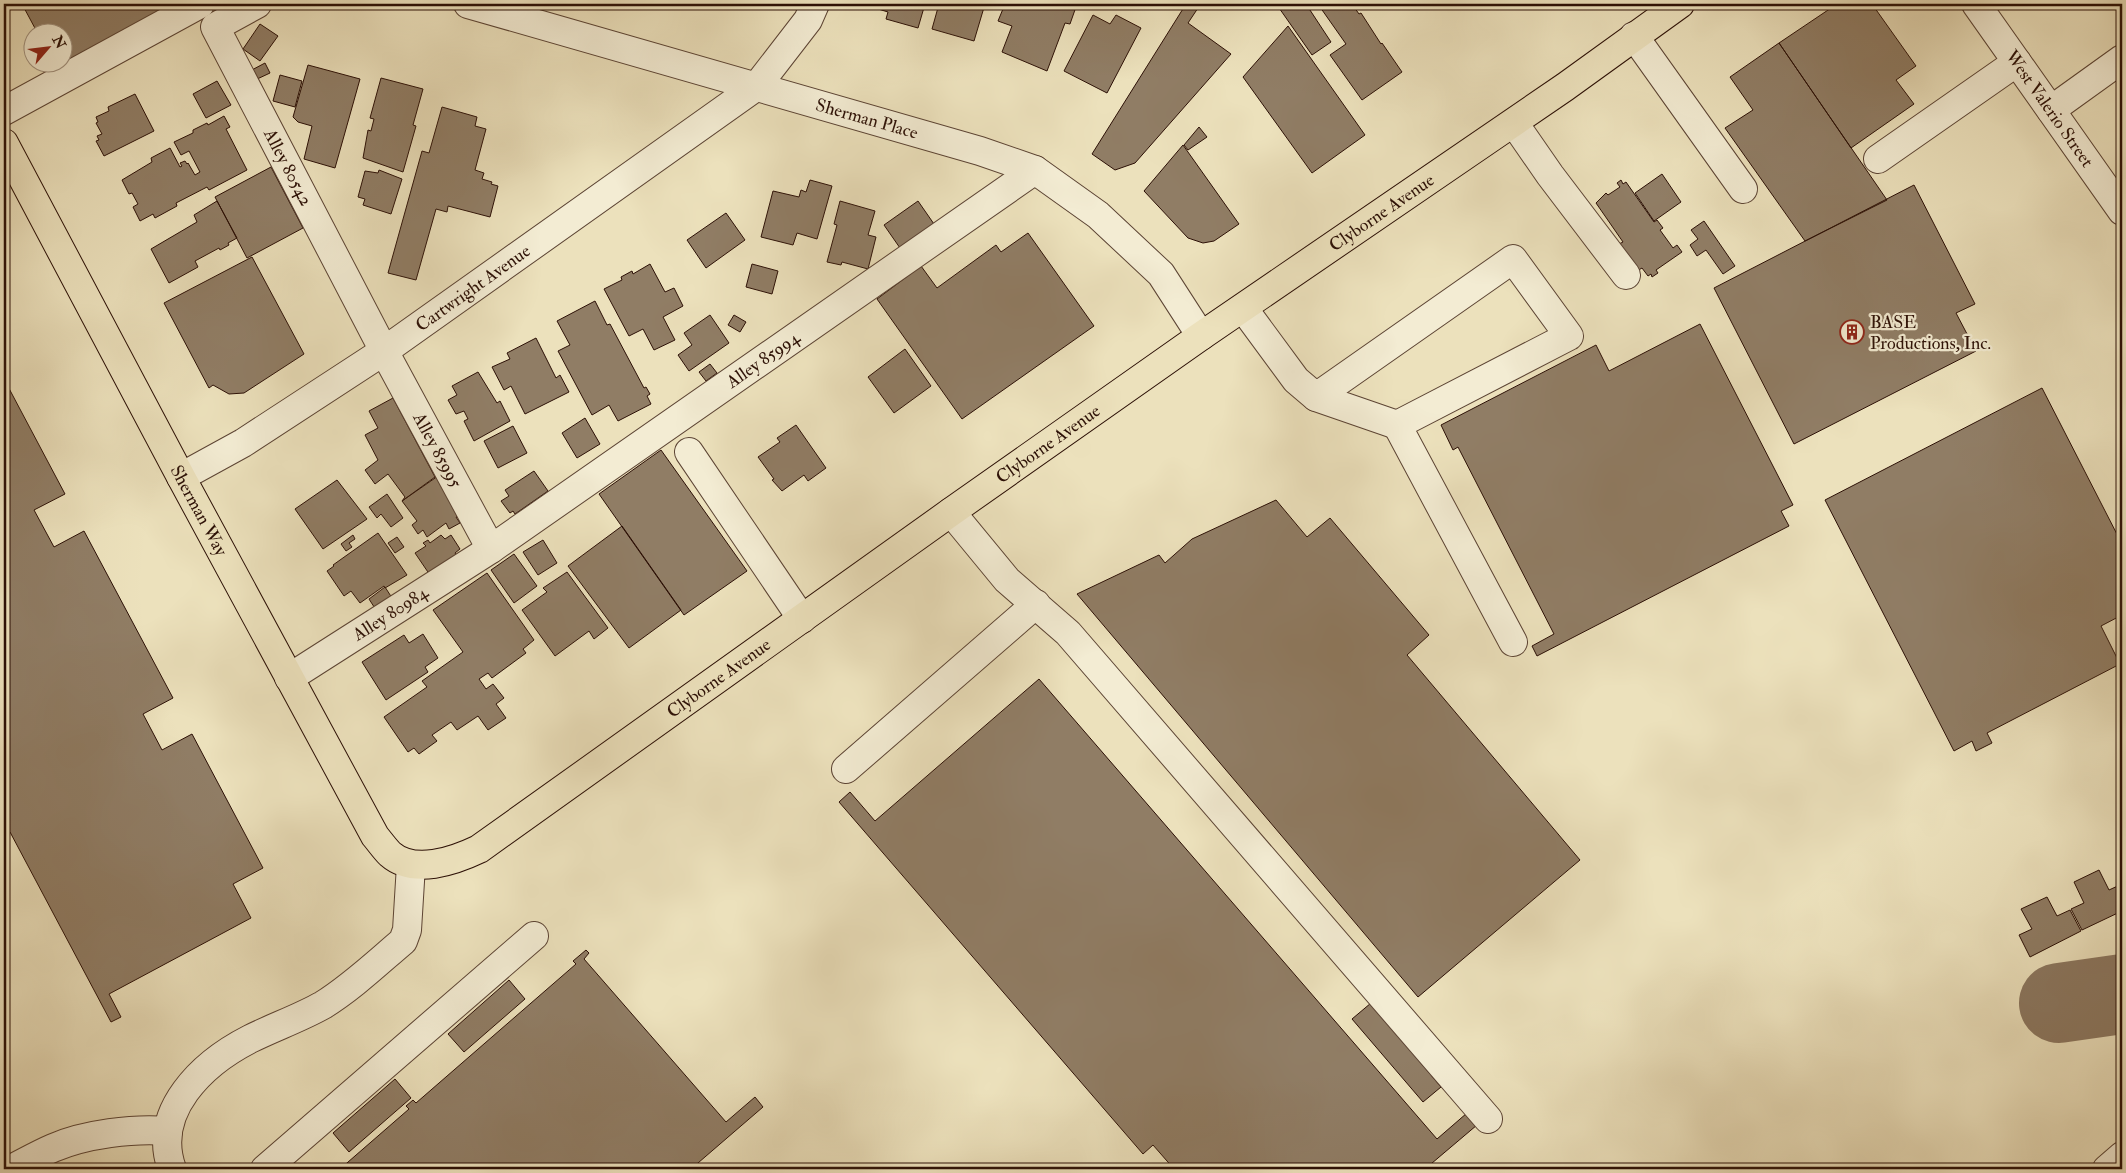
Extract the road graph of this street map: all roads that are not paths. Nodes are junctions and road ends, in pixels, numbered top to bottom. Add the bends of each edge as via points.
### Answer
1 (200, 4) edge
2 (257, 4) edge
3 (468, 4) edge
4 (815, 4) edge
5 (1680, 4) edge
6 (1976, 4) edge
7 (1634, 36) junction
8 (2122, 59) edge
9 (2018, 62) junction
10 (757, 86) junction
11 (2051, 110) junction
12 (4, 111) edge
13 (1514, 122) junction
14 (4, 143) edge
15 (1878, 158) dead end
16 (1035, 170) junction
17 (1743, 189) dead end
18 (2122, 211) edge
19 (1626, 274) dead end
20 (1243, 308) junction
21 (1202, 336) junction
22 (384, 351) junction
23 (1316, 397) junction
24 (1397, 425) junction
25 (689, 452) dead end
26 (181, 477) junction
27 (951, 512) junction
28 (492, 549) junction
29 (1036, 604) junction
30 (802, 619) junction
31 (1513, 642) dead end
32 (289, 678) junction
33 (846, 768) dead end
34 (411, 865) junction
35 (534, 936) dead end
36 (1488, 1120) dead end
37 (168, 1131) junction
38 (2122, 1156) edge
39 (11, 1169) edge
40 (172, 1169) edge
41 (265, 1169) edge
42 (2107, 1169) edge

1 - 12 street
2 - 22 street, Alley 80542 via 215,27
3 - 10 street, Sherman Place
4 - 10 street, Cartwright Avenue via 808,20
5 - 7 main road, Clyborne Avenue
6 - 9 street, West Valerio Street
7 - 13 main road, Clyborne Avenue
7 - 17 street
8 - 11 street
9 - 11 street, West Valerio Street
9 - 15 street
10 - 16 street, Sherman Place via 980,150
10 - 22 street, Cartwright Avenue
11 - 18 street, West Valerio Street
13 - 19 street
13 - 20 main road, Clyborne Avenue
14 - 26 main road, Sherman Way
16 - 21 street, Sherman Place via 1098,216 1161,274
16 - 28 street, Alley 85994
20 - 21 main road, Clyborne Avenue
20 - 23 street via 1296,380
21 - 27 main road, Clyborne Avenue
22 - 26 street, Cartwright Avenue via 243,443
22 - 28 street, Alley 85995
23 - 24 street
23 - 24 street via 1513,259 1569,336
24 - 31 street
25 - 30 street
26 - 32 main road, Sherman Way
27 - 29 street via 1007,580
27 - 30 main road, Clyborne Avenue
28 - 32 street, Alley 80984
29 - 33 street
29 - 36 street via 1068,633
30 - 34 main road, Clyborne Avenue via 479,848 455,860
32 - 34 main road, Sherman Way via 375,836 391,855
34 - 37 street via 407,930 403,941 331,1000 250,1039 206,1068 176,1105
35 - 41 street
37 - 39 street via 122,1131 82,1139 54,1147
37 - 40 street
38 - 42 street

